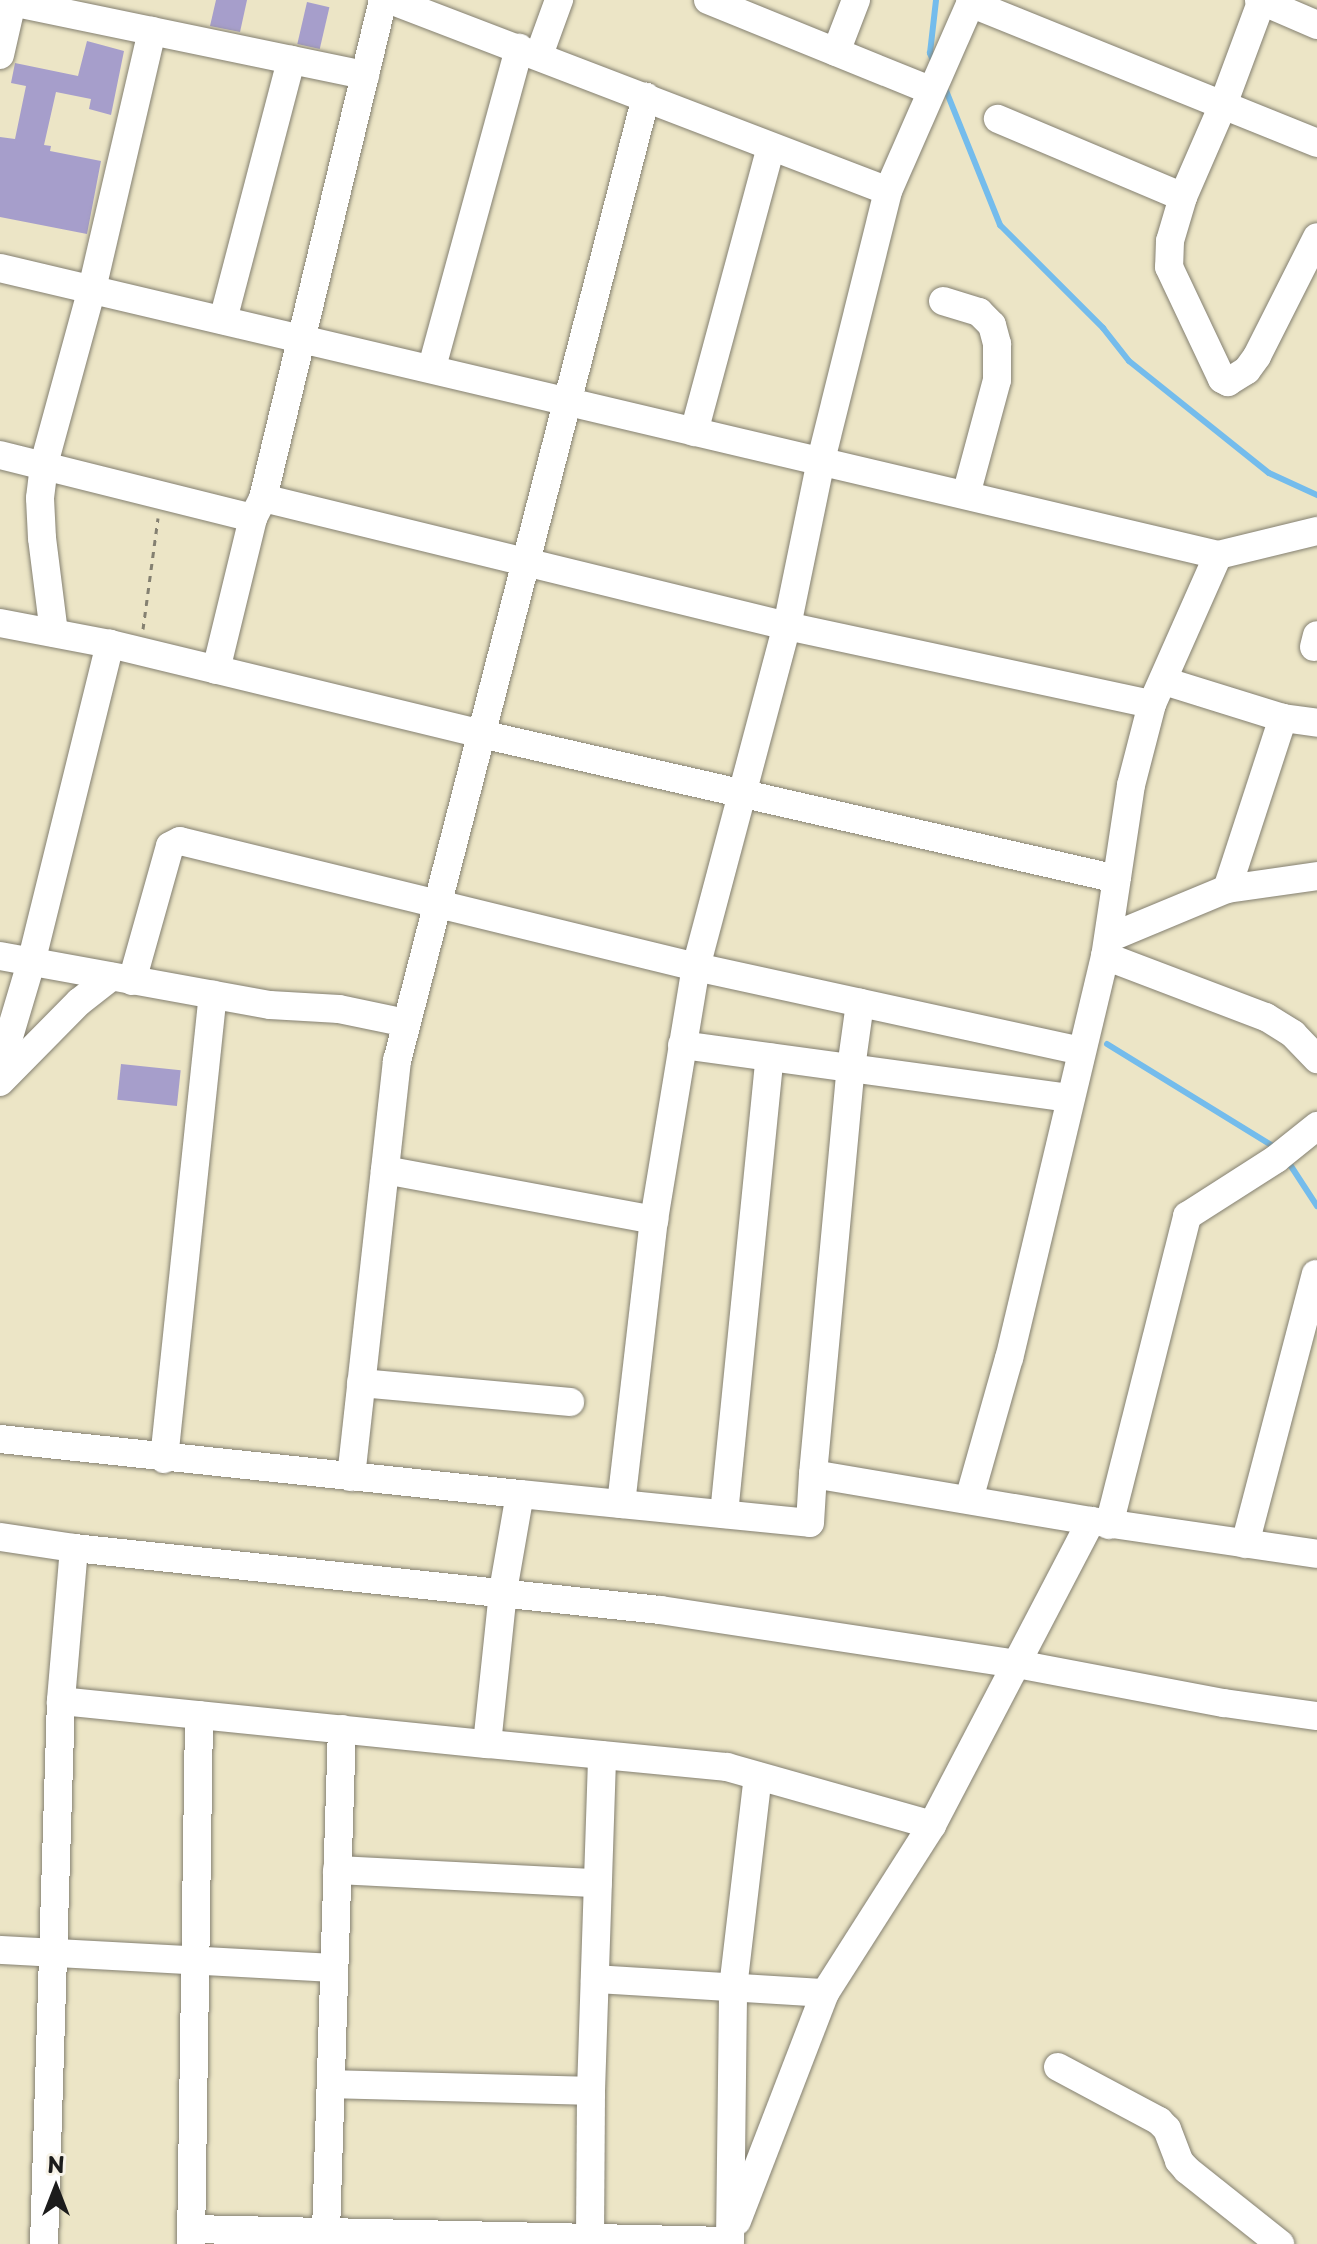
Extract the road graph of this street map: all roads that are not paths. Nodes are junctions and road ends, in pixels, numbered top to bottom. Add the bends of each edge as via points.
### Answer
1 (383, 0) edge
2 (390, 0) edge
3 (559, 0) edge
4 (708, 0) edge
5 (856, 0) edge
6 (1261, 0) edge
7 (7, 1) edge
8 (969, 7) edge
9 (439, 8) edge
10 (1317, 25) edge
11 (152, 31) junction
12 (529, 52) junction
13 (836, 52) junction
14 (0, 55) edge
15 (291, 60) junction
16 (365, 75) junction
17 (933, 84) junction
18 (646, 97) junction
19 (1223, 105) junction
20 (998, 119) dead end
21 (1317, 143) edge
22 (771, 147) junction
23 (888, 191) junction
24 (1183, 197) junction
25 (1317, 237) edge
26 (0, 268) edge
27 (92, 289) junction
28 (943, 301) dead end
29 (223, 320) junction
30 (300, 338) junction
31 (432, 367) junction
32 (564, 403) junction
33 (694, 432) junction
34 (0, 455) edge
35 (821, 460) junction
36 (44, 464) junction
37 (966, 495) junction
38 (258, 508) junction
39 (1317, 531) edge
40 (1218, 555) junction
41 (524, 565) junction
42 (0, 623) edge
43 (787, 626) junction
44 (54, 633) junction
45 (110, 644) junction
46 (216, 670) junction
47 (1158, 692) junction
48 (1283, 718) junction
49 (1317, 723) edge
50 (481, 734) junction
51 (742, 791) junction
52 (1317, 876) edge
53 (1117, 879) junction
54 (1227, 889) junction
55 (435, 905) junction
56 (1107, 947) junction
57 (0, 956) edge
58 (31, 963) junction
59 (696, 967) junction
60 (122, 979) junction
61 (213, 995) junction
62 (860, 1003) junction
63 (406, 1023) junction
64 (1305, 1033) edge
65 (682, 1045) junction
66 (1081, 1051) junction
67 (770, 1057) junction
68 (1317, 1059) edge
69 (0, 1067) edge
70 (851, 1068) junction
71 (0, 1082) edge
72 (1070, 1098) junction
73 (1317, 1126) edge
74 (385, 1170) junction
75 (654, 1220) junction
76 (1316, 1274) edge
77 (361, 1383) junction
78 (570, 1402) dead end
79 (0, 1439) edge
80 (164, 1459) junction
81 (813, 1474) junction
82 (351, 1477) junction
83 (520, 1494) junction
84 (969, 1499) junction
85 (621, 1504) junction
86 (724, 1514) junction
87 (1100, 1523) junction
88 (0, 1537) edge
89 (1245, 1544) junction
90 (74, 1548) junction
91 (1317, 1554) edge
92 (503, 1591) junction
93 (1017, 1664) junction
94 (61, 1701) junction
95 (199, 1715) junction
96 (1317, 1716) edge
97 (342, 1729) junction
98 (487, 1744) junction
99 (602, 1755) junction
100 (758, 1776) junction
101 (932, 1825) junction
102 (337, 1870) junction
103 (598, 1883) junction
104 (0, 1950) edge
105 (53, 1955) junction
106 (195, 1964) junction
107 (334, 1968) junction
108 (595, 1979) junction
109 (733, 1988) junction
110 (825, 1993) junction
111 (1058, 2067) dead end
112 (331, 2084) junction
113 (591, 2091) junction
114 (326, 2232) junction
115 (191, 2236) edge
116 (590, 2238) junction
117 (459, 2240) edge
118 (730, 2242) edge
119 (44, 2244) edge
120 (1280, 2244) edge

1 - 16 street
2 - 9 street
3 - 12 street
4 - 13 street
5 - 13 street
6 - 10 street
6 - 19 street
7 - 11 street
7 - 14 street
8 - 17 street
8 - 19 street
9 - 12 street
11 - 15 street
11 - 27 street
12 - 18 street
12 - 31 street
13 - 17 street
15 - 16 street
15 - 29 street
16 - 30 street
17 - 23 street
18 - 22 street
18 - 32 street
19 - 21 street
19 - 24 street
20 - 24 street
22 - 23 street
22 - 33 street
23 - 35 street
24 - 25 street via 1170,241 1169,267 1228,382 1257,356
26 - 27 street
27 - 29 street
27 - 36 street
28 - 37 street via 979,312 992,325 997,344 997,380
29 - 30 street
30 - 31 street
30 - 38 street
31 - 32 street
32 - 33 street
32 - 41 street
33 - 35 street
34 - 36 street
35 - 37 street
35 - 43 street
36 - 38 street via 161,494
36 - 44 street via 42,538
37 - 40 street
38 - 41 street
38 - 46 street
39 - 40 street
40 - 47 street
41 - 43 street
41 - 50 street
42 - 44 street
43 - 47 street
43 - 51 street
44 - 45 street
45 - 46 street
45 - 58 street
46 - 50 street
47 - 48 street
47 - 53 street via 1131,785
48 - 49 street
48 - 54 street
50 - 51 street
50 - 55 street
51 - 53 street
51 - 59 street
52 - 54 street
53 - 56 street
54 - 56 street
55 - 59 street
55 - 60 street via 195,843 174,843
55 - 63 street
56 - 64 street
56 - 66 street
57 - 58 street
58 - 60 street
58 - 69 street
59 - 62 street
59 - 65 street
60 - 61 street
60 - 71 street via 79,1002
61 - 63 street via 339,1009
61 - 80 street
62 - 66 street
62 - 70 street
63 - 74 street
64 - 68 street
65 - 67 street
65 - 75 street
66 - 72 street
67 - 70 street
67 - 86 street
70 - 72 street
70 - 81 street
72 - 84 street via 1009,1358
73 - 87 street via 1196,1208 1183,1225
74 - 75 street
74 - 77 street
75 - 85 street
76 - 89 street
77 - 78 street
77 - 82 street
79 - 80 street
80 - 82 street
81 - 84 street
81 - 86 street via 810,1523
82 - 83 street
83 - 85 street
83 - 92 street
84 - 87 street
85 - 86 street
87 - 89 street
87 - 93 street
88 - 90 street
89 - 91 street
90 - 92 street
90 - 94 street
92 - 93 street
92 - 98 street
93 - 96 street
93 - 101 street
94 - 95 street
94 - 105 street
95 - 97 street
95 - 106 street
97 - 98 street
97 - 102 street
98 - 99 street
99 - 100 street via 727,1767
99 - 103 street
100 - 101 street
100 - 109 street
101 - 110 street
102 - 103 street
102 - 107 street
103 - 108 street
104 - 105 street
105 - 106 street
105 - 119 street
106 - 107 street
106 - 115 street
107 - 112 street
108 - 109 street
108 - 113 street
109 - 110 street
109 - 118 street
110 - 118 street
111 - 120 street via 1159,2121 1187,2170
112 - 113 street
112 - 114 street
113 - 116 street
114 - 115 street
114 - 117 street
116 - 117 street
116 - 118 street

